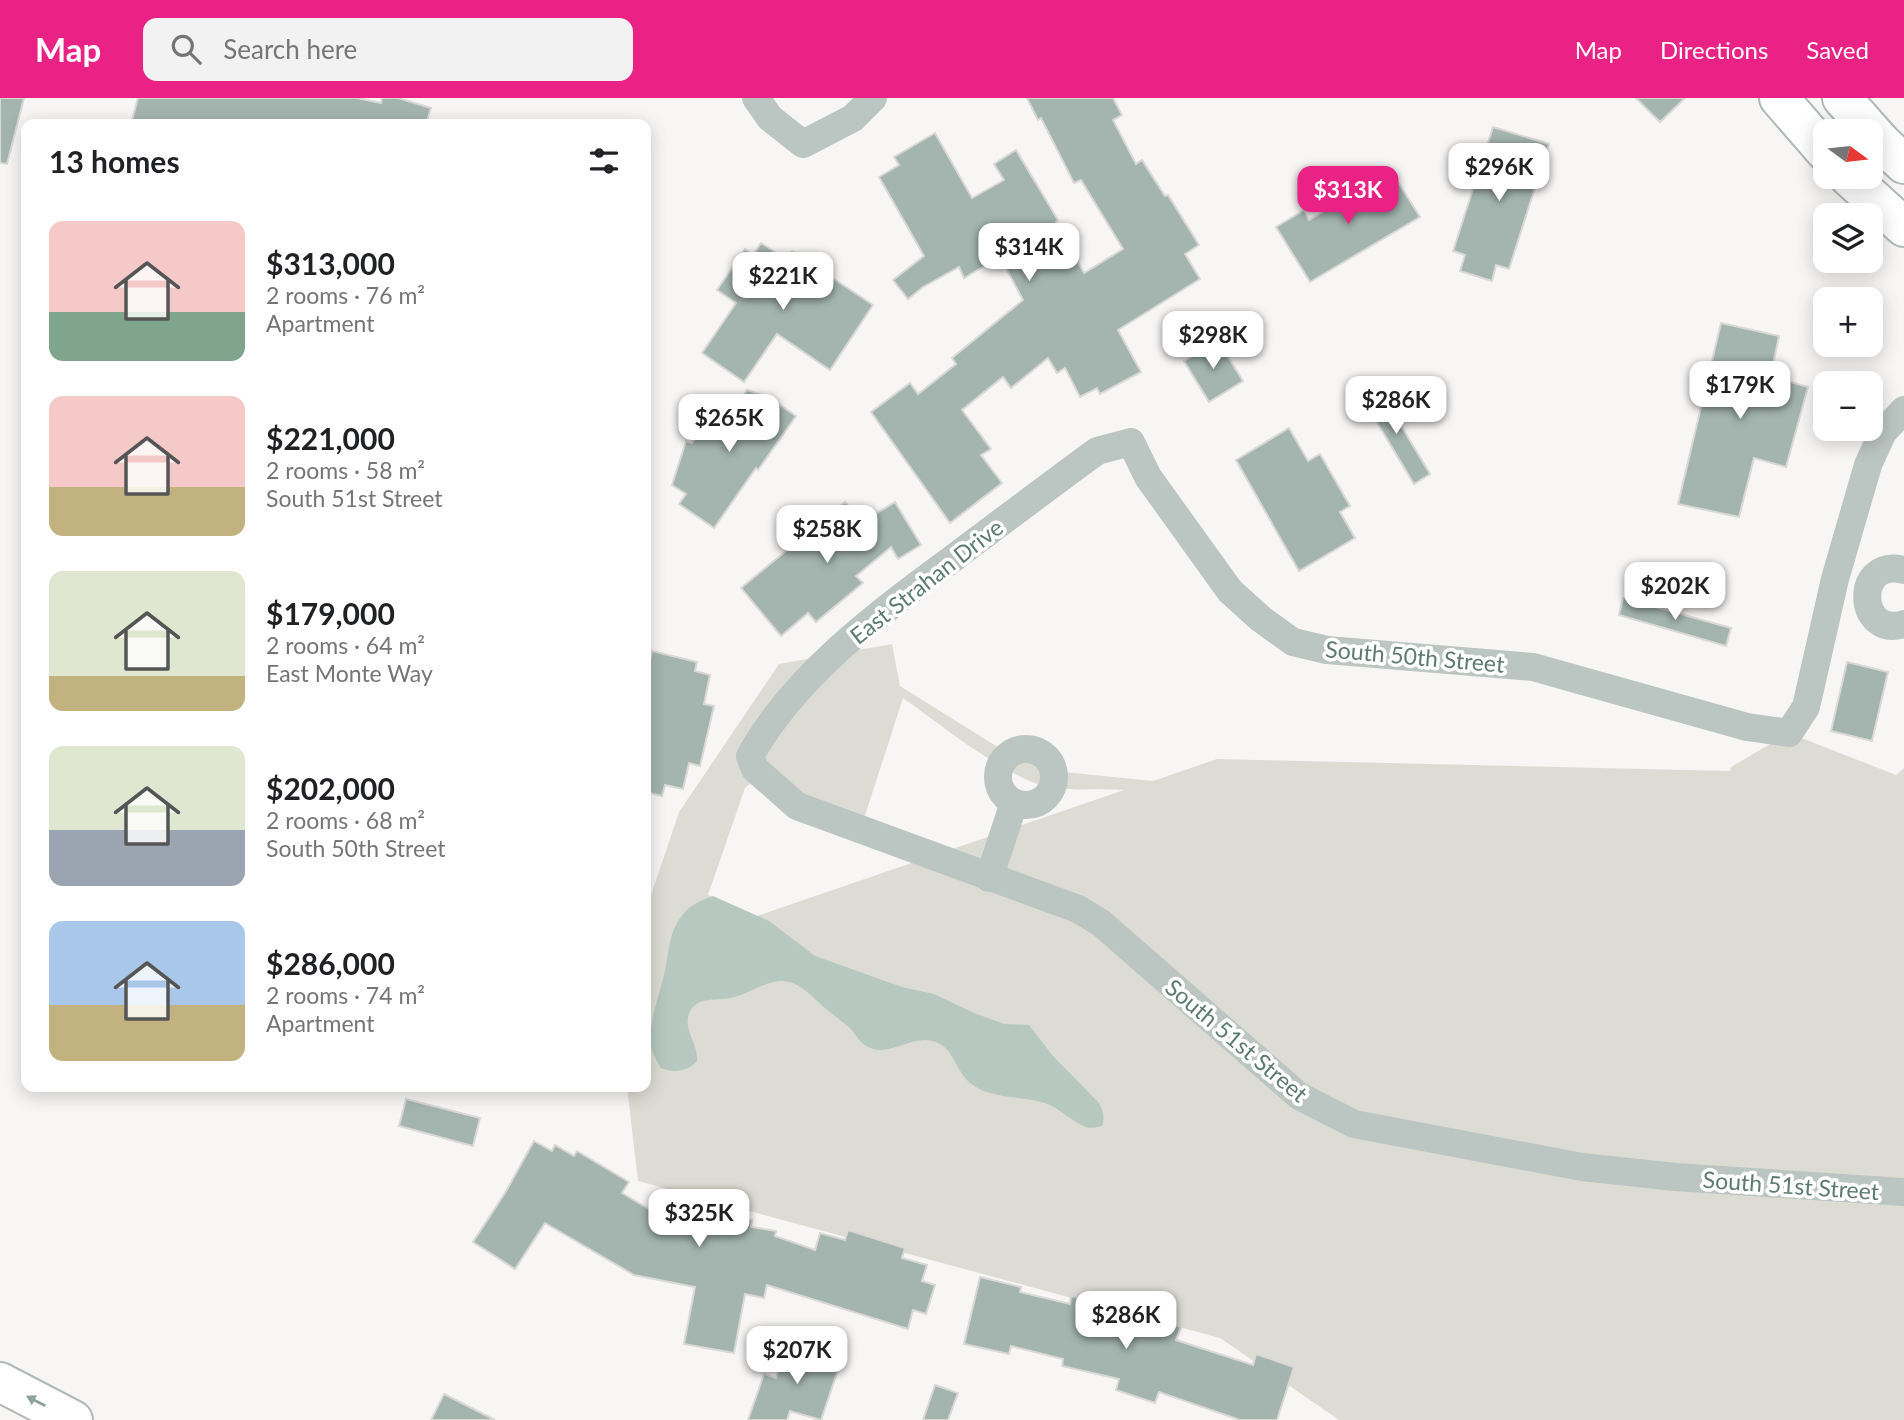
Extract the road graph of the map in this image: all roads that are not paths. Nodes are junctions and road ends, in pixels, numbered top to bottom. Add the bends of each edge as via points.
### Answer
1 (755, 98) edge
2 (873, 98) edge
3 (1779, 98) edge
4 (1842, 98) edge
5 (1813, 137) edge
6 (1904, 164) edge
7 (1862, 189) edge
8 (1904, 228) edge
9 (1904, 411) edge
10 (1131, 442) joint
11 (1904, 570) edge
12 (1835, 579) junction
13 (1867, 588) junction
14 (1904, 624) edge
15 (750, 756) joint
16 (1014, 803) dead end
17 (989, 878) junction
18 (1904, 1192) edge
19 (0, 1382) edge
20 (73, 1420) edge

1 - 2 street via 770,118 803,144 853,118
3 - 5 main road
4 - 6 main road
7 - 8 main road
9 - 12 street via 1883,432 1868,465
10 - 12 street, South 50th Street via 1148,477 1230,592 1293,642 1327,650 1533,667 1747,727 1788,733 1806,707
10 - 15 street, East Strahan Drive via 1097,451 882,611 828,659 764,730
11 - 13 street via 1884,570
12 - 13 street
13 - 14 street via 1872,615 1888,625
15 - 17 street, South 51st Street via 755,769 797,806
16 - 17 street
17 - 18 street, South 51st Street via 1078,909 1101,923 1299,1096 1354,1124 1582,1167
20 -> 19 main road

